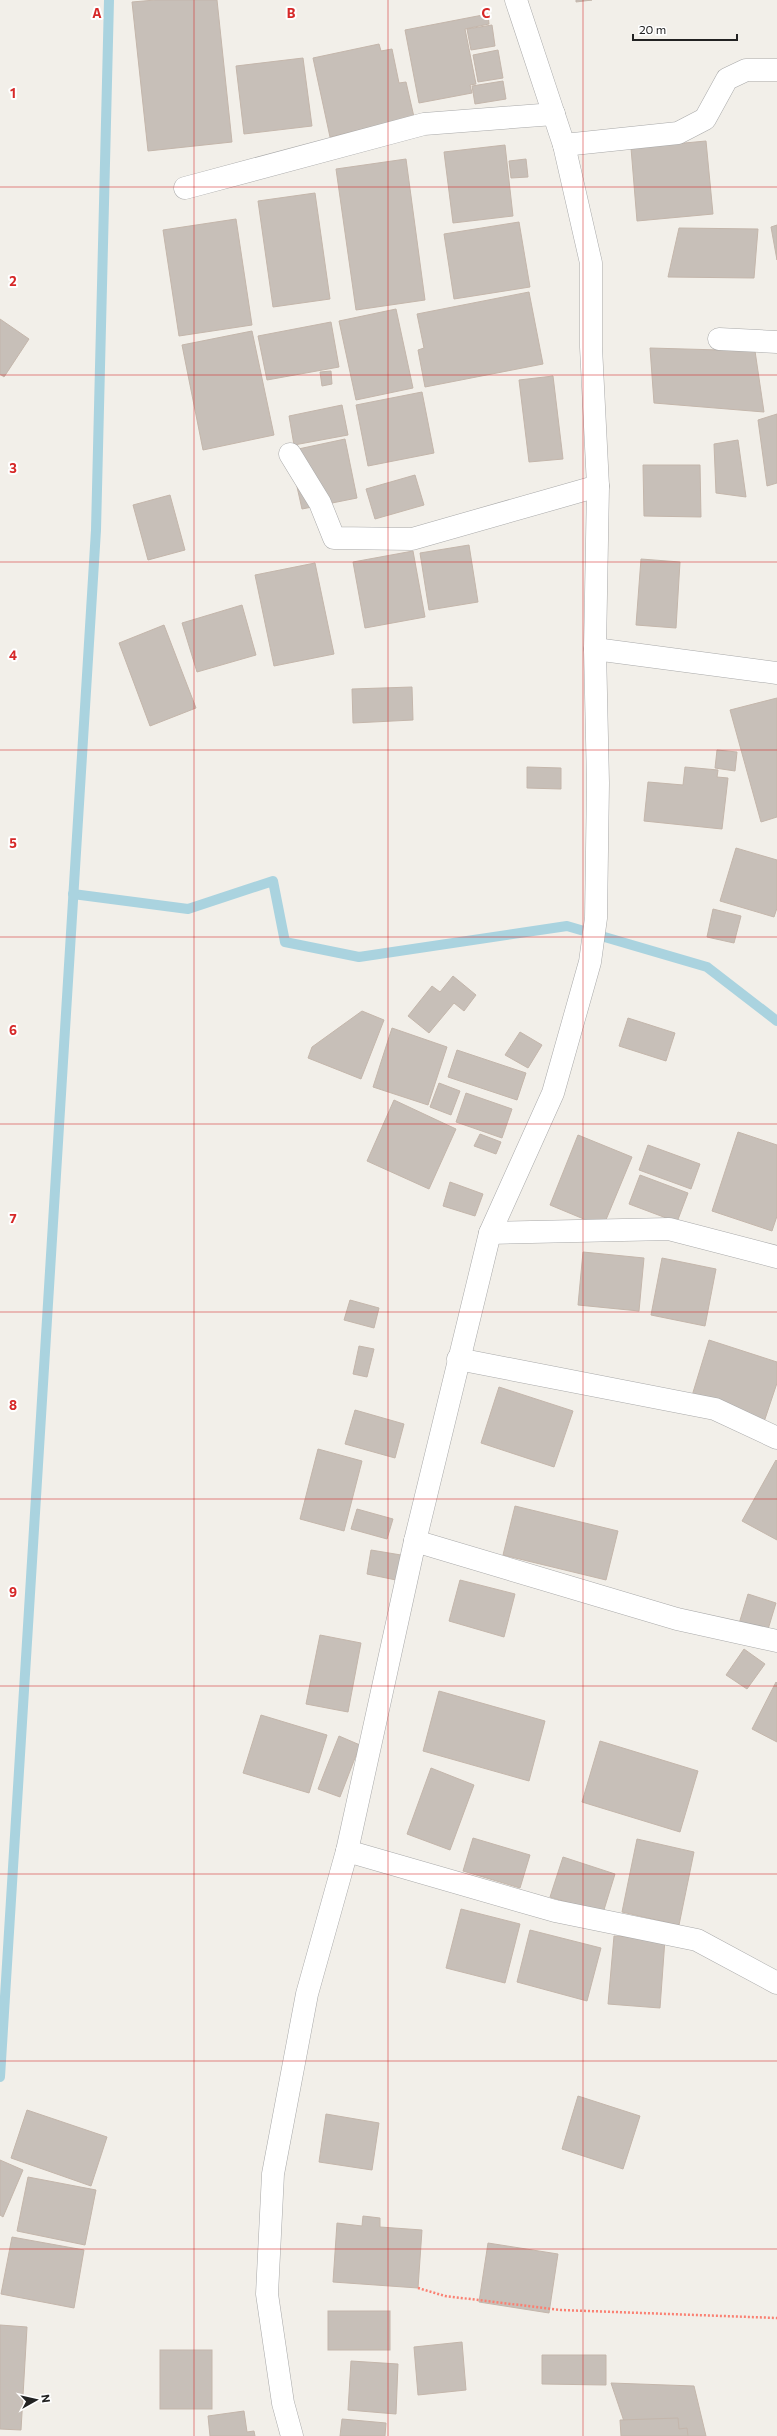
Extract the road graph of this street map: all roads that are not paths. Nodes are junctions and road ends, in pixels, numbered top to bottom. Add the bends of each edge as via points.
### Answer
1 (516, 0) edge
2 (777, 70) edge
3 (554, 114) junction
4 (564, 145) junction
5 (185, 188) dead end
6 (719, 339) dead end
7 (777, 342) edge
8 (290, 454) dead end
9 (598, 486) junction
10 (595, 650) junction
11 (777, 673) edge
12 (490, 1233) junction
13 (777, 1257) edge
14 (458, 1359) junction
15 (777, 1438) edge
16 (415, 1540) junction
17 (777, 1641) edge
18 (347, 1851) junction
19 (777, 1983) edge
20 (292, 2436) edge

1 - 3 street
2 - 4 street via 746,70 727,79 705,119 678,133
3 - 4 street
3 - 5 street via 424,124
4 - 9 street via 591,263 591,348
6 - 7 street
8 - 9 street via 320,503 334,538 412,538
9 - 10 street
10 - 11 street
10 - 12 street via 598,783 596,918 590,962 553,1093
12 - 13 street via 668,1229
12 - 14 street
14 - 15 street via 715,1409
14 - 16 street
16 - 17 street via 677,1619
16 - 18 street
18 - 19 street via 555,1911 697,1940
18 - 20 street via 307,1994 273,2174 267,2294 283,2403

